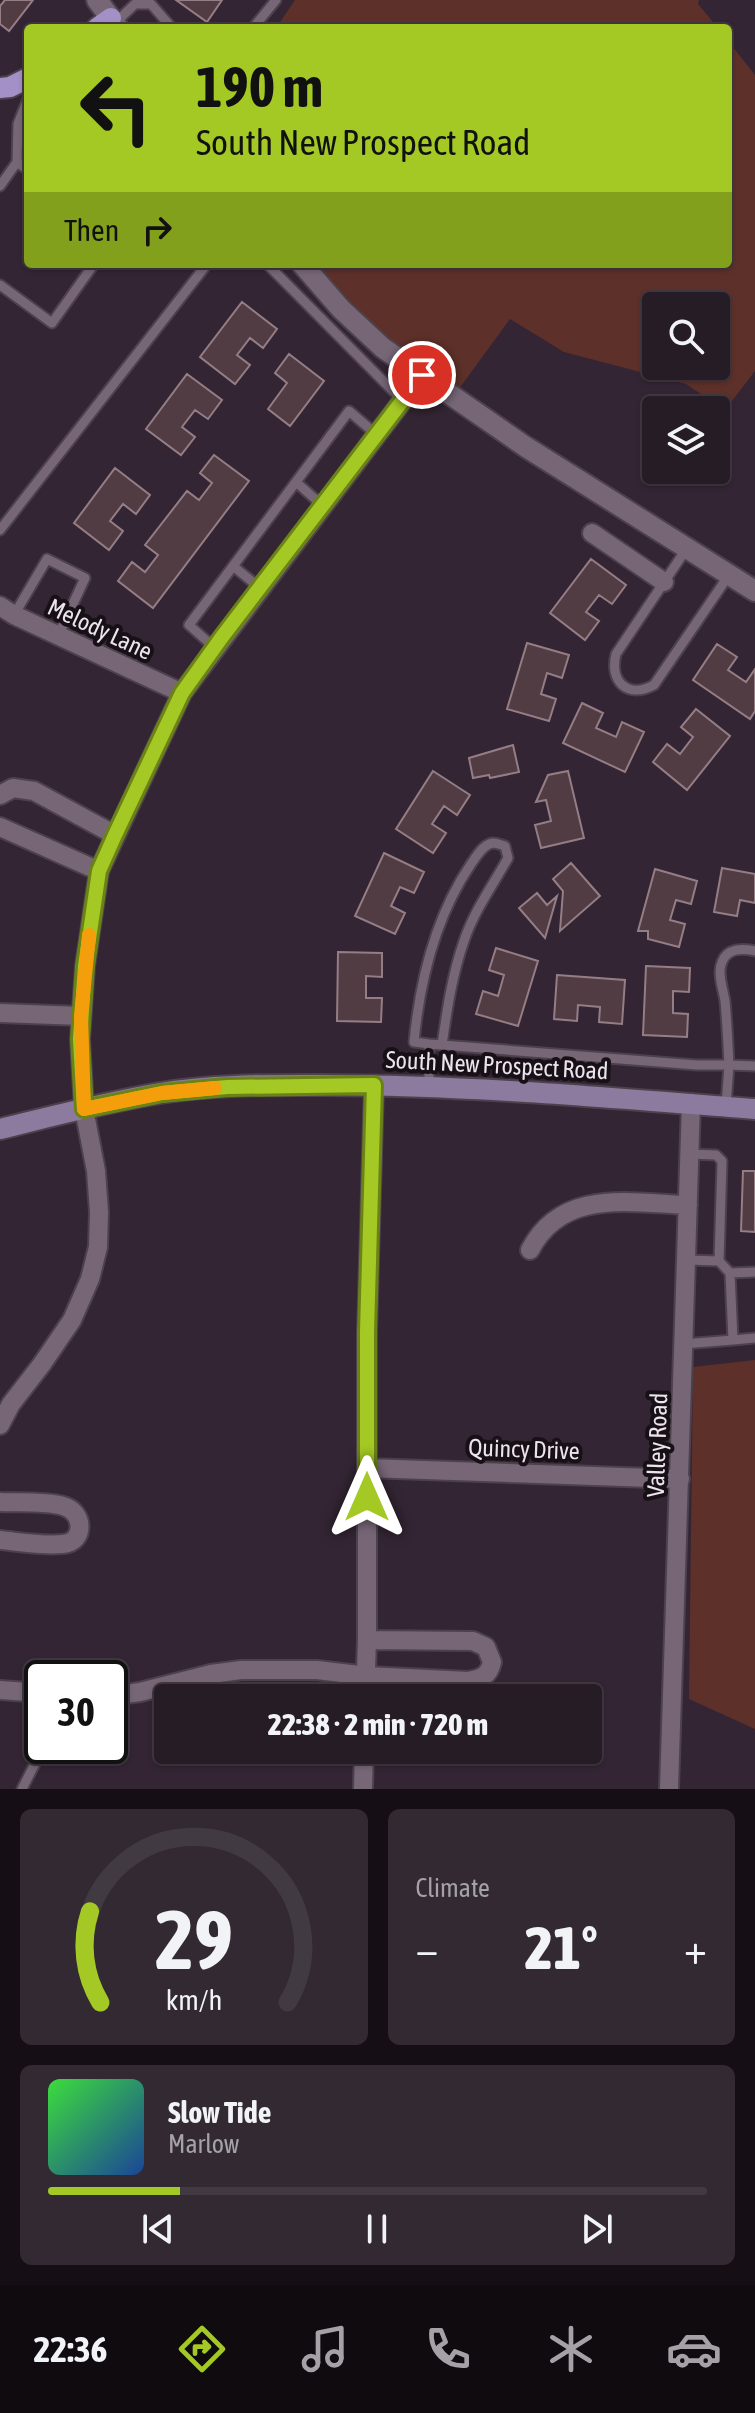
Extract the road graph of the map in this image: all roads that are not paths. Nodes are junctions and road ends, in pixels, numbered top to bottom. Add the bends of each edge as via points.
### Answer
1 (97, 0) edge
2 (276, 0) edge
3 (110, 24) edge
4 (168, 24) edge
5 (256, 24) edge
6 (24, 80) edge
7 (0, 88) edge
8 (24, 109) edge
9 (17, 162) junction
10 (24, 167) edge
11 (0, 186) edge
12 (91, 268) edge
13 (204, 268) edge
14 (271, 268) edge
15 (305, 268) edge
16 (0, 285) edge
17 (422, 375) junction
18 (403, 401) junction
19 (377, 435) junction
20 (296, 482) junction
21 (323, 506) junction
22 (1, 526) edge
23 (592, 533) dead end
24 (687, 548) junction
25 (233, 566) junction
26 (729, 575) junction
27 (664, 582) junction
28 (260, 588) junction
29 (755, 591) edge
30 (7, 610) edge
31 (58, 636) junction
32 (215, 648) junction
33 (182, 693) junction
34 (0, 795) edge
35 (0, 827) edge
36 (115, 835) junction
37 (99, 871) junction
38 (755, 951) edge
39 (0, 1013) edge
40 (81, 1016) junction
41 (429, 1044) junction
42 (442, 1045) junction
43 (729, 1065) junction
44 (755, 1066) edge
45 (374, 1085) junction
46 (429, 1087) junction
47 (691, 1103) junction
48 (726, 1106) junction
49 (84, 1109) junction
50 (755, 1109) edge
51 (0, 1129) edge
52 (689, 1154) junction
53 (688, 1205) junction
54 (530, 1250) dead end
55 (687, 1260) junction
56 (719, 1261) junction
57 (755, 1272) edge
58 (730, 1273) junction
59 (755, 1338) edge
60 (733, 1340) junction
61 (684, 1344) junction
62 (0, 1425) edge
63 (367, 1468) junction
64 (680, 1479) junction
65 (0, 1502) edge
66 (0, 1540) edge
67 (367, 1640) junction
68 (367, 1676) junction
69 (366, 1684) edge
70 (0, 1690) edge
71 (24, 1692) edge
72 (128, 1694) edge
73 (35, 1764) edge
74 (364, 1764) edge
75 (22, 1789) edge
76 (363, 1789) edge
77 (669, 1789) edge

1 - 3 street
2 - 5 lane
3 - 4 lane via 135,4 151,4
6 - 7 main road
8 - 9 lane
9 - 10 lane
9 - 11 lane
12 - 16 lane via 52,323
13 - 22 lane
14 - 18 lane
15 - 17 street via 372,338
17 - 18 street
17 - 24 street
18 - 19 street
19 - 20 lane via 349,411
19 - 21 street
20 - 21 lane
20 - 25 lane
21 - 28 street
23 - 27 street
24 - 26 street
24 - 27 lane
25 - 28 lane
25 - 32 lane via 189,625
26 - 27 lane via 654,685 636,691 619,683 616,654
26 - 29 street
28 - 32 street
30 - 31 street, Melody Lane
30 - 31 lane via 47,559 85,578
31 - 33 street, Melody Lane
32 - 33 street
33 - 36 street
34 - 36 street via 13,788 34,791
35 - 37 street
36 - 37 street
37 - 40 street
38 - 43 lane via 735,950 722,961
39 - 40 street
40 - 49 street
41 - 42 lane
41 - 42 lane via 414,1042 433,940 455,890 483,847 505,846 508,858 478,910 451,982
41 - 46 lane
42 - 43 lane
43 - 44 lane
43 - 48 lane
45 - 46 main road, South New Prospect Road
45 - 49 main road, South New Prospect Road via 214,1088
45 - 63 street
46 - 47 main road, South New Prospect Road
47 - 48 main road, South New Prospect Road
47 - 52 street, Valley Road
48 - 50 main road, South New Prospect Road
49 - 51 main road, South New Prospect Road
49 - 62 street via 99,1212 90,1279 72,1320
52 - 53 street, Valley Road
52 - 56 lane via 716,1155 722,1161
53 - 54 street via 584,1206 551,1221
53 - 55 street, Valley Road
55 - 56 lane
55 - 61 street, Valley Road
56 - 58 lane
57 - 58 lane
58 - 60 lane
59 - 60 lane
60 - 61 lane
61 - 64 street, Valley Road
63 - 64 street, Quincy Drive
63 - 67 street
64 - 77 street, Valley Road
65 - 66 street via 64,1506 80,1519 78,1536 61,1545
67 - 68 street
67 - 68 street via 473,1641 486,1647 492,1662 487,1674 476,1680
68 - 69 street
68 - 72 street via 241,1670
70 - 71 street
73 - 75 lane
74 - 76 street

